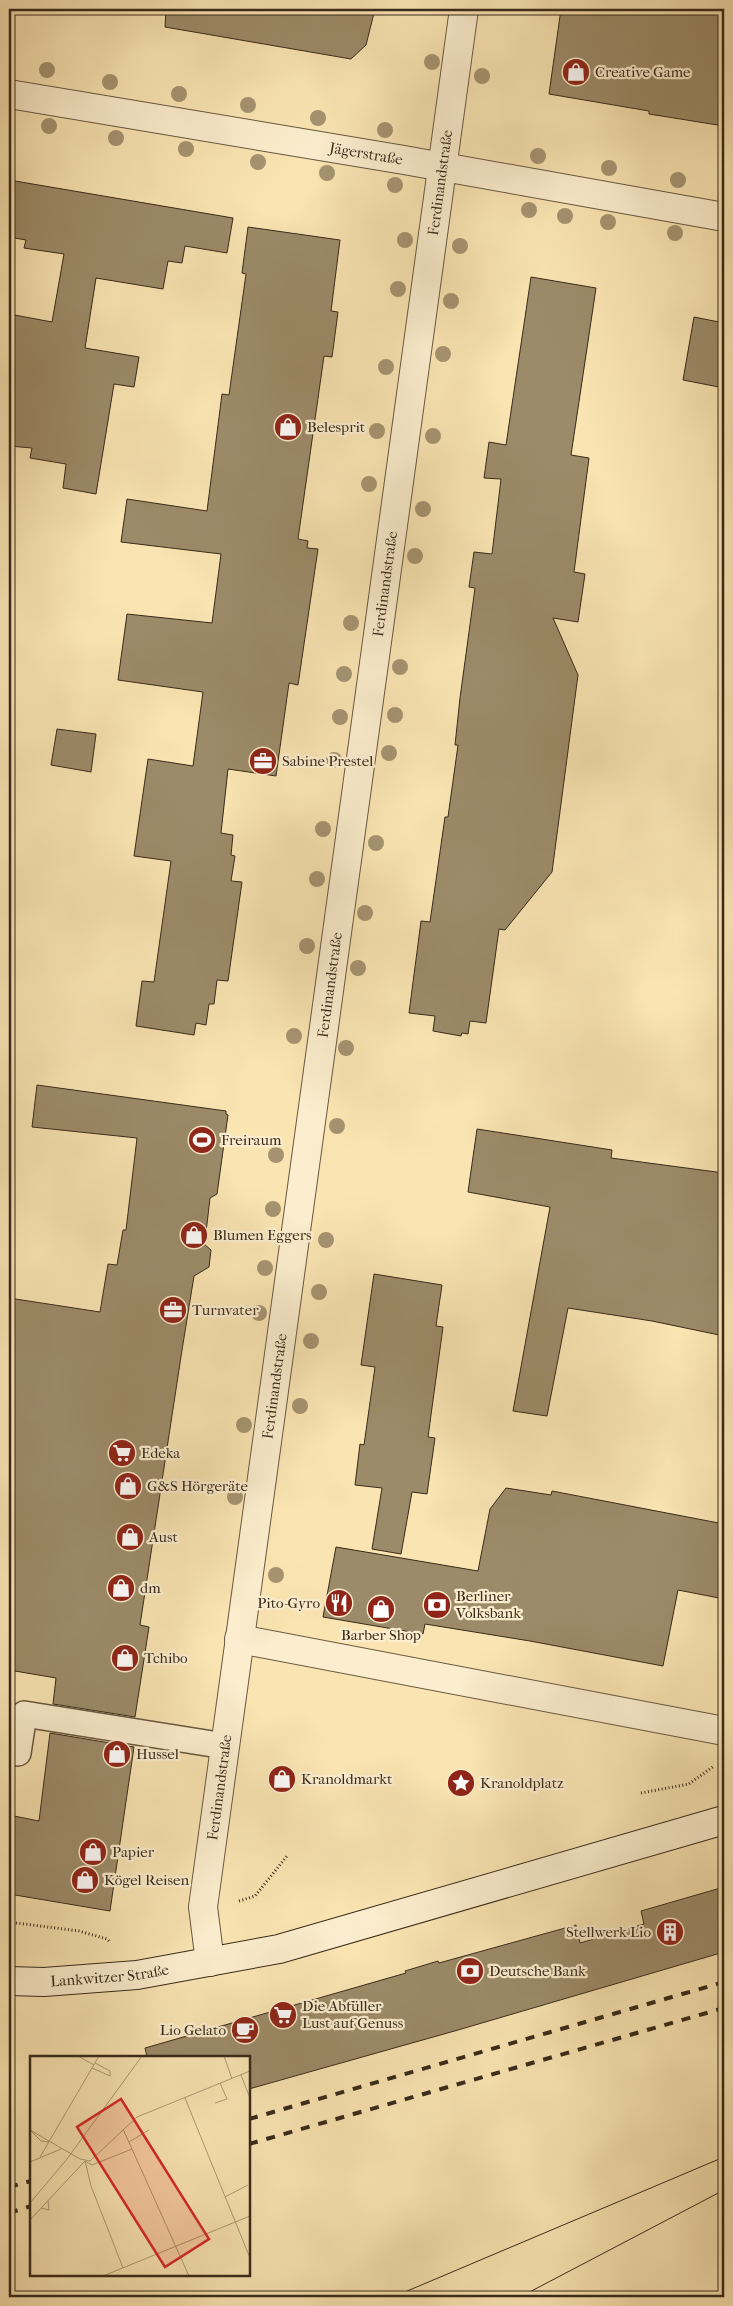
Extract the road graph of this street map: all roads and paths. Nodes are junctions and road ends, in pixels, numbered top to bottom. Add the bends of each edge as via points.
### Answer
1 (464, 9) edge
2 (9, 94) edge
3 (442, 167) junction
4 (724, 217) edge
5 (239, 1639) junction
6 (724, 1731) edge
7 (225, 1746) junction
8 (9, 1752) edge
9 (719, 1763) dead end
10 (641, 1793) dead end
11 (724, 1820) edge
12 (287, 1856) dead end
13 (238, 1902) dead end
14 (9, 1922) edge
15 (210, 1962) junction
16 (137, 1975) junction
17 (9, 1982) edge

1 - 3 street, Ferdinandstraße
2 - 3 street, Jägerstraße
3 - 4 street, Jägerstraße
3 - 5 street, Ferdinandstraße
5 - 6 street
5 - 7 street, Ferdinandstraße
7 - 8 lane via 24,1714 18,1753
7 - 15 street, Ferdinandstraße via 203,1907
9 - 10 path via 689,1784
11 - 15 street via 279,1949
12 - 13 path via 255,1896
14 - 16 path via 79,1931 108,1939
15 - 16 street, Lankwitzer Straße
16 - 17 street, Lankwitzer Straße

